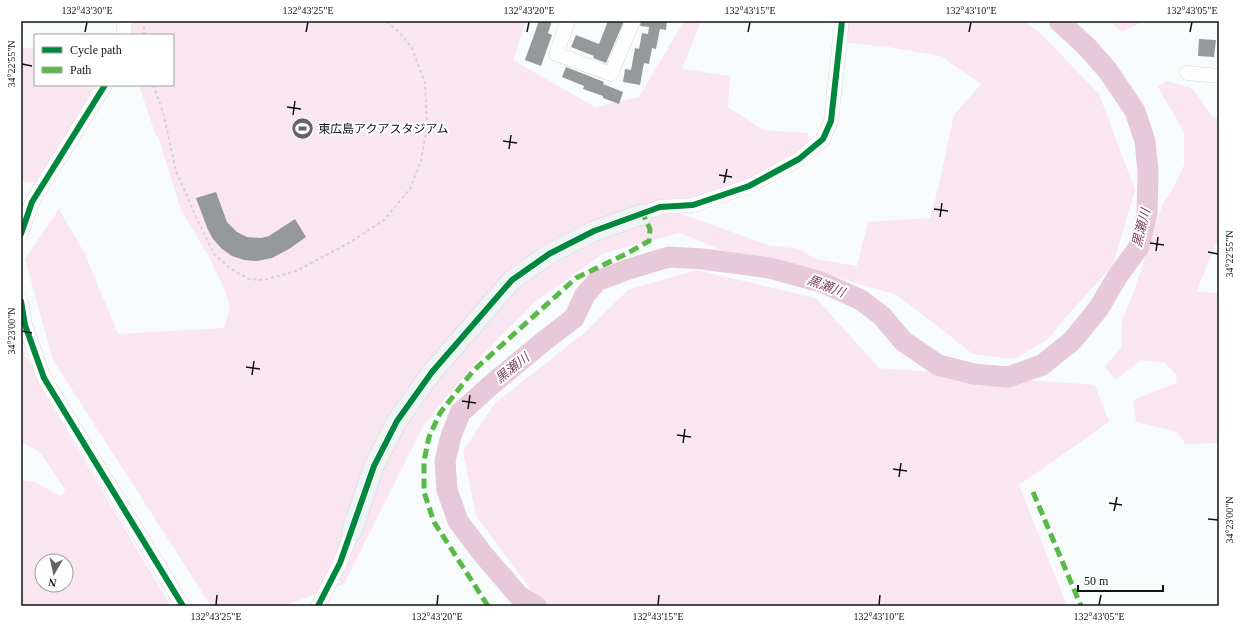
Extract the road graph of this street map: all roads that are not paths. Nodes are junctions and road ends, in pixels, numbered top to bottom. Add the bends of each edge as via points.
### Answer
1 (125, 21) edge
2 (568, 21) edge
3 (633, 21) edge
4 (842, 21) edge
5 (123, 34) edge
6 (1188, 73) dead end
7 (1219, 76) edge
8 (104, 86) edge
9 (643, 214) joint
10 (21, 234) edge
11 (21, 301) edge
12 (352, 531) joint
13 (183, 606) edge
14 (318, 606) edge

1 - 5 street
2 - 3 street via 556,54 611,74
4 - 9 street via 831,121 823,139 799,158 749,186 693,205 660,207
6 - 7 street
8 - 10 street via 32,202
9 - 12 street via 594,231 555,250 512,280 432,372 397,420 374,466
11 - 13 street via 25,325 44,378
12 - 14 street via 340,563

